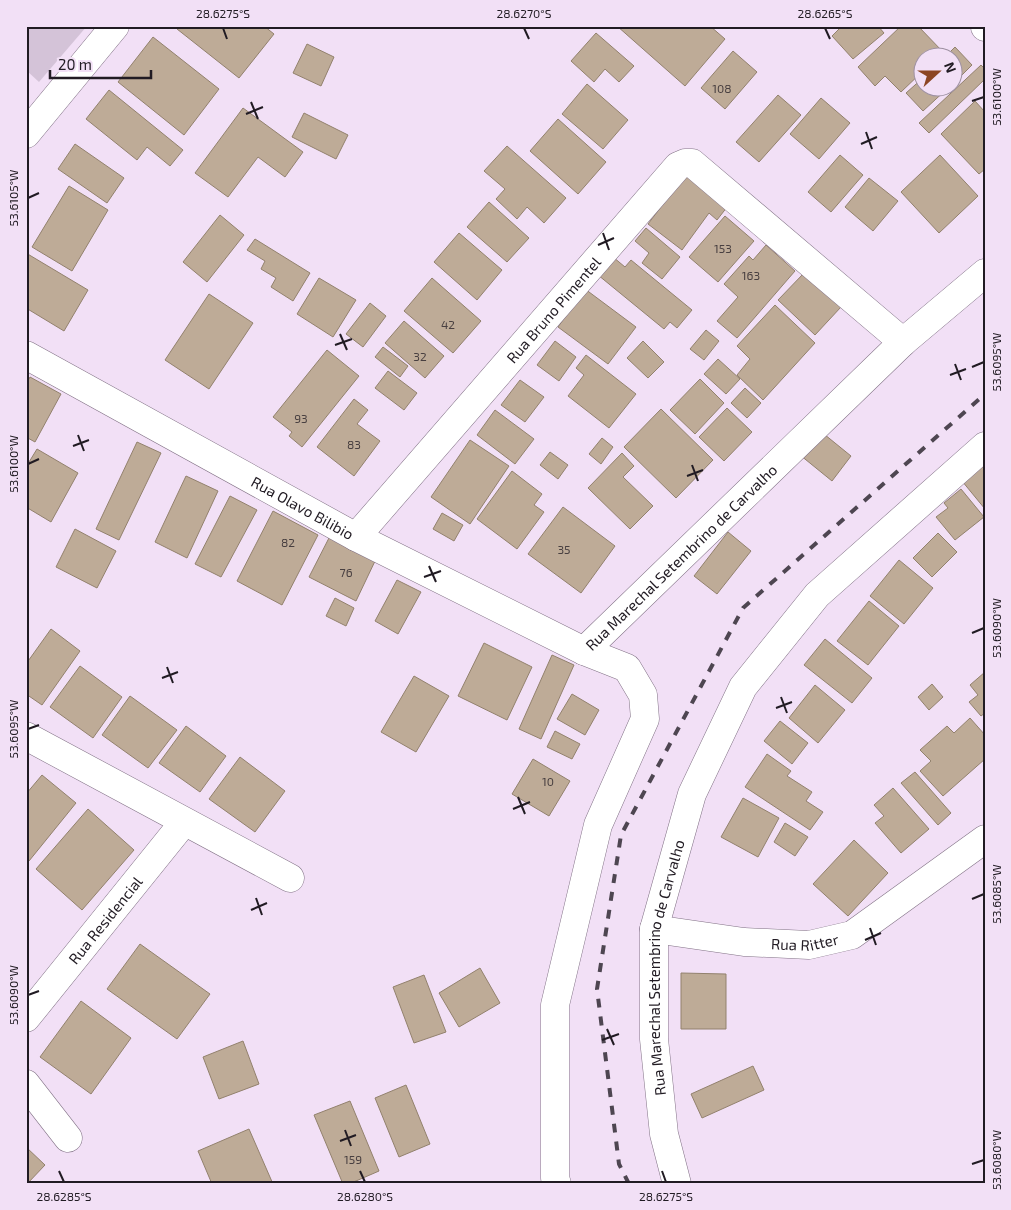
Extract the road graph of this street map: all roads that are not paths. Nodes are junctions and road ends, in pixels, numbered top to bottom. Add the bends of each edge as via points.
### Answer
1 (115, 26) edge
2 (30, 122) edge
3 (985, 273) edge
4 (903, 342) junction
5 (26, 355) edge
6 (985, 446) edge
7 (356, 537) junction
8 (584, 651) junction
9 (26, 736) edge
10 (184, 822) junction
11 (985, 838) edge
12 (290, 878) dead end
13 (654, 928) junction
14 (26, 1018) edge
15 (26, 1084) edge
16 (68, 1138) dead end
17 (551, 1182) edge
18 (677, 1184) edge

1 - 2 street
3 - 4 street, Rua Marechal Setembrino de Carvalho
4 - 7 street, Rua Bruno Pimentel via 692,163 684,163 678,166
4 - 8 street, Rua Marechal Setembrino de Carvalho
5 - 7 street, Rua Olavo Bilibio
6 - 13 street, Rua Marechal Setembrino de Carvalho via 817,595 743,687 692,794
7 - 8 street, Rua Olavo Bilibio
8 - 17 street, Rua Marechal Setembrino de Carvalho via 626,668 643,695 645,719 598,825 555,1005
9 - 10 street
10 - 12 street
10 - 14 street, Rua Residencial
11 - 13 street, Rua Ritter via 852,935 809,945 744,942
13 - 18 street, Rua Marechal Setembrino de Carvalho via 654,1039 664,1134
15 - 16 street

